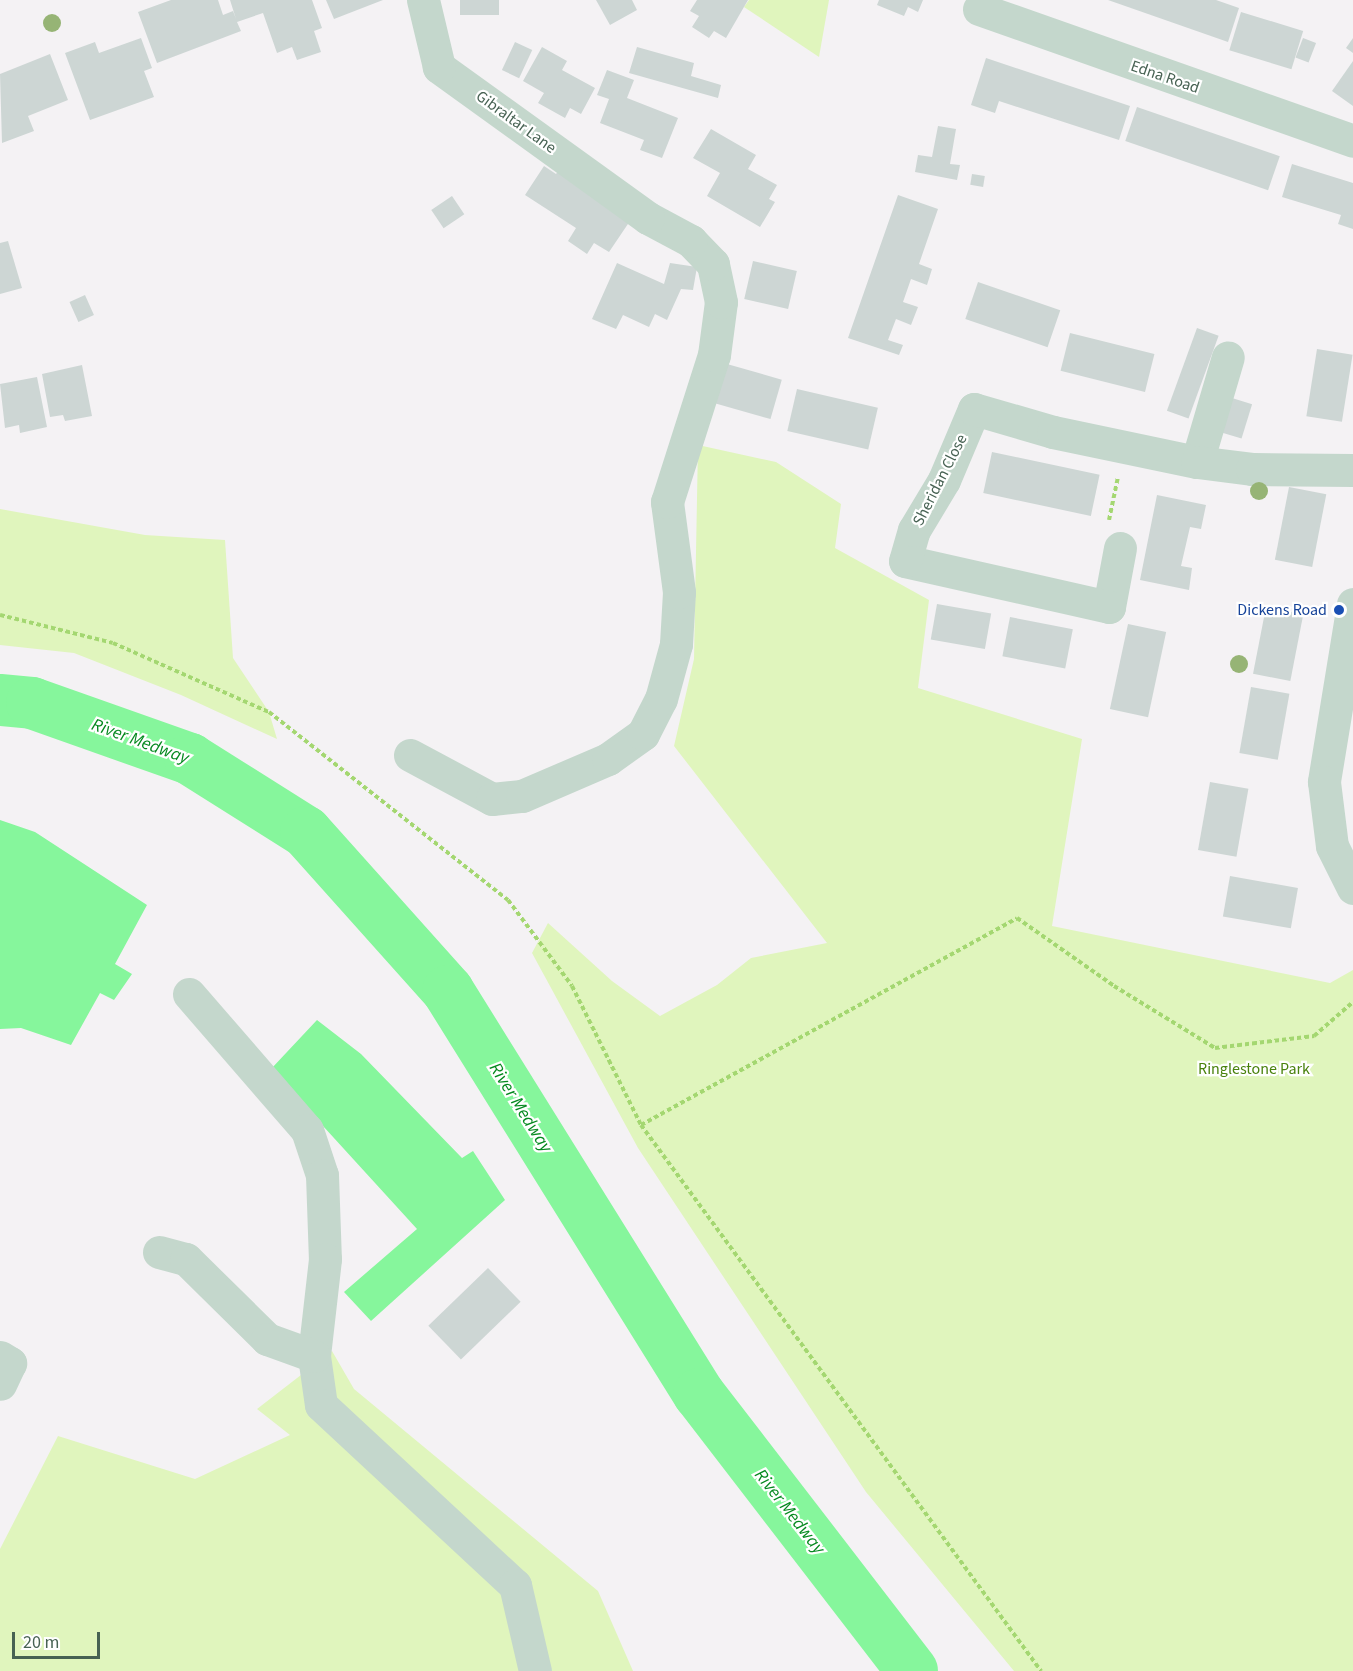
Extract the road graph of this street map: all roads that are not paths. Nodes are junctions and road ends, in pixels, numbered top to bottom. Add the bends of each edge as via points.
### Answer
1 (423, 0) edge
2 (978, 9) dead end
3 (1353, 141) edge
4 (1227, 357) dead end
5 (1197, 462) junction
6 (1353, 470) edge
7 (1120, 548) road end
8 (1353, 604) edge
9 (410, 755) dead end
10 (1353, 888) edge
11 (189, 993) dead end
12 (159, 1252) dead end
13 (314, 1356) junction
14 (0, 1357) edge
15 (0, 1384) edge
16 (535, 1671) edge

1 - 9 street, Gibraltar Lane via 439,67 648,218 691,241 713,264 721,302 714,355 667,502 679,592 676,644 661,699 643,734 608,759 522,796 492,799
2 - 3 street, Edna Road
4 - 5 street
5 - 6 street, Sheridan Close via 1252,470
5 - 7 street, Sheridan Close via 974,409 944,480 914,530 905,561 1109,607
8 - 10 street via 1324,782 1332,846
11 - 13 street via 307,1130 322,1175 324,1213 325,1258
12 - 13 street via 186,1259 267,1339
13 - 16 street via 321,1405 516,1585
14 - 15 street via 10,1363

